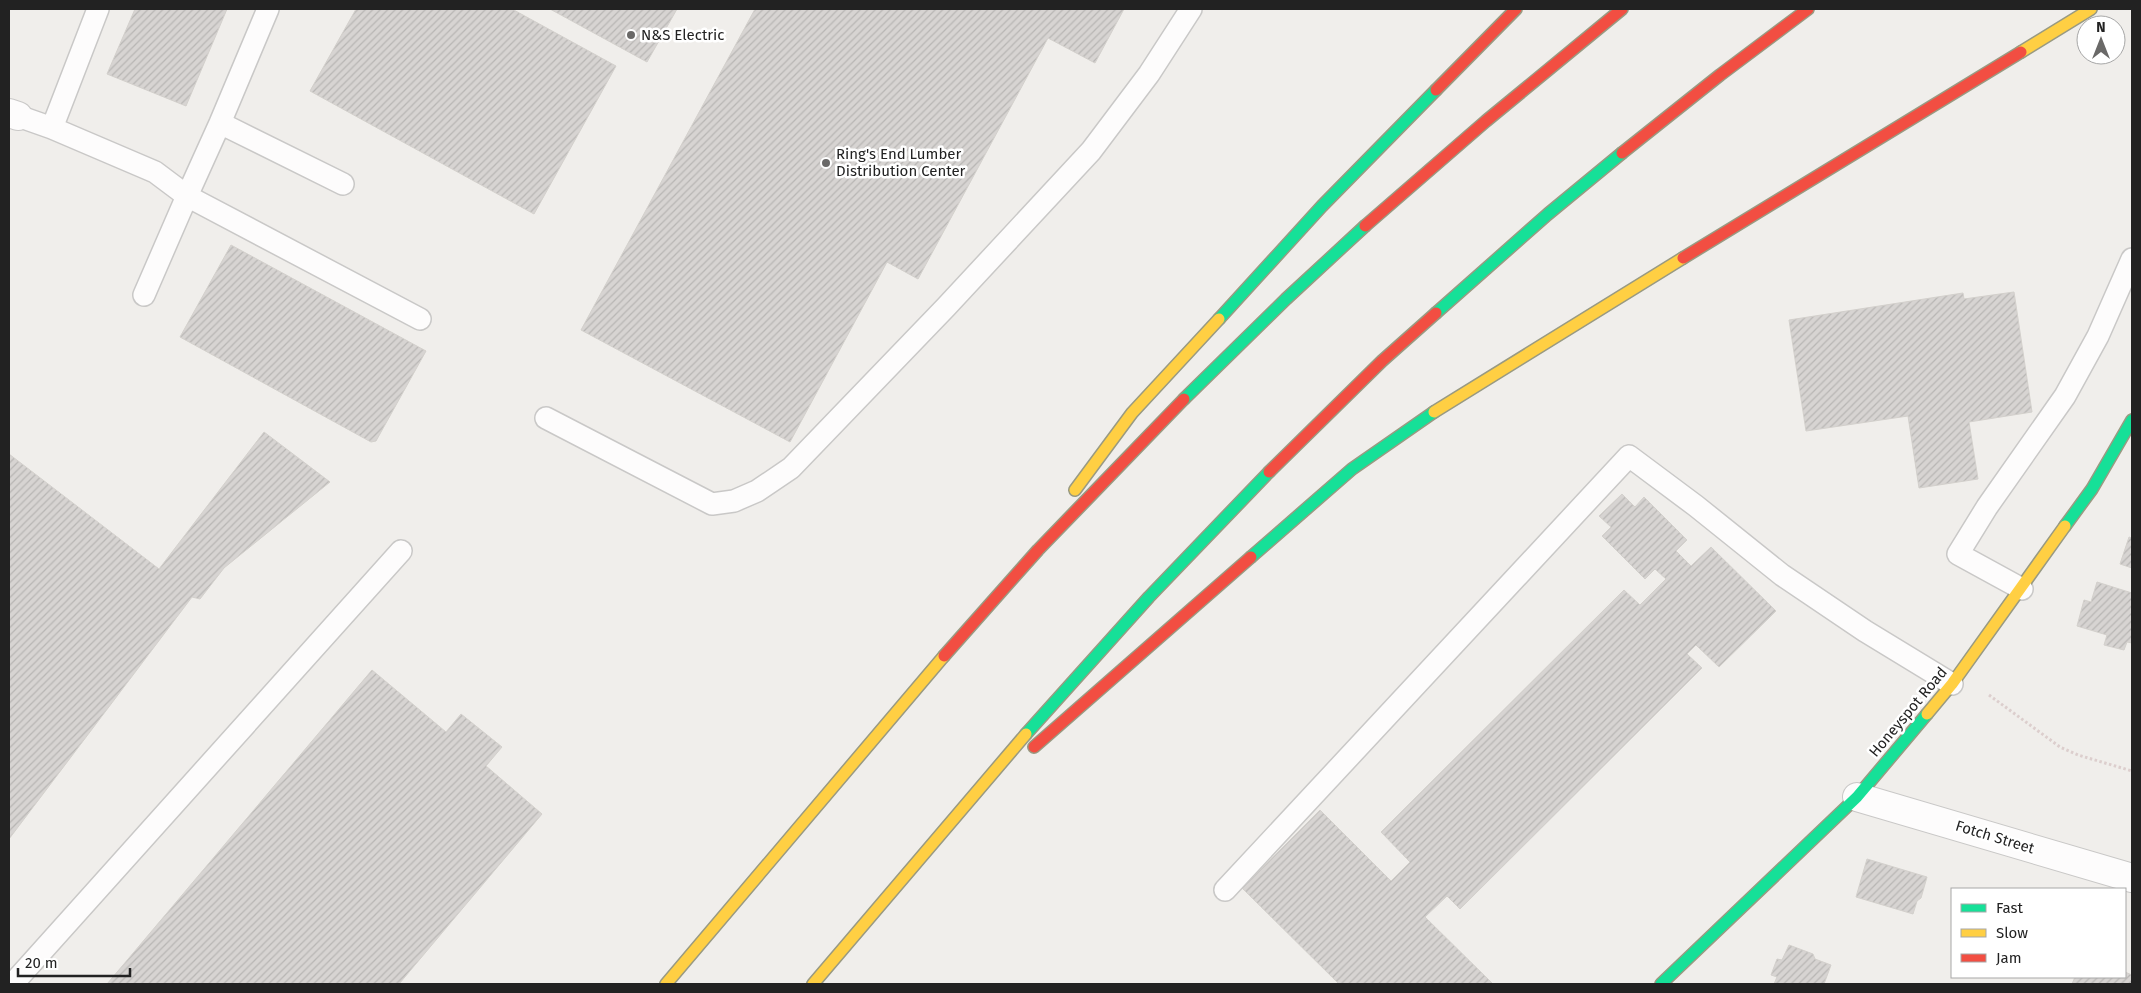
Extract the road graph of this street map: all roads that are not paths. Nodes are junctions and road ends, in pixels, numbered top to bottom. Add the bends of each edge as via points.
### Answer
1 (98, 9) edge
2 (268, 9) edge
3 (1192, 9) edge
4 (1516, 9) edge
5 (1622, 9) edge
6 (1808, 9) edge
7 (2091, 9) edge
8 (14, 114) edge
9 (220, 123) junction
10 (52, 128) junction
11 (343, 184) dead end
12 (187, 196) junction
13 (2132, 259) edge
14 (144, 295) dead end
15 (420, 319) dead end
16 (546, 418) dead end
17 (2130, 431) edge
18 (401, 550) dead end
19 (2022, 589) junction
20 (997, 597) junction
21 (1952, 684) junction
22 (1857, 797) junction
23 (957, 814) junction
24 (2132, 878) edge
25 (1225, 890) dead end
26 (15, 984) edge
27 (666, 984) edge
28 (813, 984) edge
29 (1661, 984) edge

1 - 10 lane
2 - 9 lane
3 - 16 lane via 1149,74 1091,151 792,468 756,491 712,504
4 - 20 main road via 1322,206 1138,406
5 - 20 main road via 1421,176 1298,287 1094,491
6 - 23 main road via 1566,199 1351,392 1151,595
7 - 23 main road via 1453,399 1352,469
8 - 10 lane
9 - 11 lane
9 - 12 lane
10 - 12 lane via 155,172
12 - 14 lane
12 - 15 lane
13 - 19 lane via 2098,336 2065,396 1958,554
17 - 19 main road, Honeyspot Road
18 - 26 lane
19 - 21 main road, Honeyspot Road
20 - 27 main road
21 - 22 main road, Honeyspot Road
21 - 25 lane via 1782,575 1629,456
22 - 24 street, Fotch Street
22 - 29 main road, Honeyspot Road
23 - 28 main road

